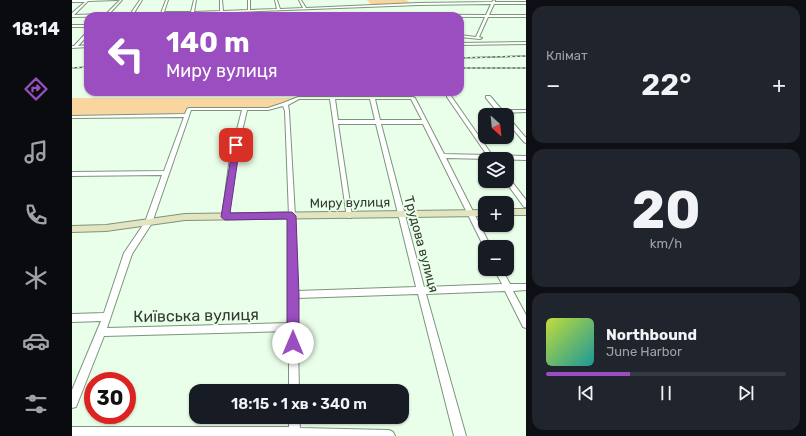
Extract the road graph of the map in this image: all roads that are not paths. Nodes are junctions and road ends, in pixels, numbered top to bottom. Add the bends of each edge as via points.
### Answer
1 (88, 0) edge
2 (116, 0) edge
3 (121, 0) edge
4 (141, 0) edge
5 (167, 0) edge
6 (195, 0) edge
7 (221, 0) edge
8 (249, 0) edge
9 (276, 0) edge
10 (300, 0) edge
11 (411, 0) edge
12 (72, 1) edge
13 (493, 2) edge
14 (526, 3) edge
15 (418, 4) junction
16 (328, 8) junction
17 (422, 8) dead end
18 (305, 9) junction
19 (279, 10) junction
20 (299, 10) joint
21 (244, 11) joint
22 (249, 11) junction
23 (267, 11) joint
24 (110, 12) edge
25 (134, 12) edge
26 (164, 12) edge
27 (192, 12) edge
28 (208, 12) edge
29 (222, 12) junction
30 (329, 12) edge
31 (72, 15) edge
32 (84, 15) edge
33 (464, 16) edge
34 (486, 16) junction
35 (526, 16) edge
36 (72, 26) edge
37 (84, 26) edge
38 (464, 36) edge
39 (84, 37) edge
40 (477, 37) junction
41 (526, 43) edge
42 (464, 44) edge
43 (489, 44) junction
44 (73, 46) edge
45 (84, 46) edge
46 (449, 97) dead end
47 (488, 97) dead end
48 (332, 98) junction
49 (372, 98) junction
50 (285, 104) junction
51 (497, 108) edge
52 (245, 109) junction
53 (188, 112) junction
54 (526, 112) edge
55 (514, 113) edge
56 (72, 117) edge
57 (336, 122) junction
58 (425, 122) junction
59 (378, 123) junction
60 (514, 127) edge
61 (526, 141) edge
62 (487, 152) edge
63 (442, 156) junction
64 (478, 158) edge
65 (514, 158) edge
66 (526, 158) edge
67 (165, 173) junction
68 (72, 174) edge
69 (514, 188) edge
70 (526, 205) edge
71 (514, 212) edge
72 (526, 212) edge
73 (469, 213) junction
74 (478, 213) edge
75 (401, 215) junction
76 (292, 216) junction
77 (349, 216) junction
78 (225, 217) junction
79 (148, 223) junction
80 (72, 229) edge
81 (483, 240) edge
82 (502, 276) edge
83 (526, 287) edge
84 (508, 288) junction
85 (422, 291) junction
86 (294, 295) junction
87 (72, 318) edge
88 (107, 318) junction
89 (526, 324) edge
90 (292, 327) junction
91 (101, 332) junction
92 (294, 384) edge
93 (72, 403) edge
94 (294, 424) edge
95 (72, 433) edge
96 (294, 433) junction
97 (389, 436) edge
98 (460, 436) edge

1 - 2 street
1 - 12 street
1 - 31 street
3 - 24 street
4 - 25 street
5 - 26 street
6 - 27 street
7 - 29 street
8 - 22 street
9 - 19 street
10 - 18 street
11 - 15 street
13 - 14 street
13 - 15 street
13 - 34 street
15 - 16 street
15 - 17 street
16 - 18 street
16 - 30 street
18 - 20 street
19 - 20 street
19 - 23 street
21 - 22 street
21 - 29 street
22 - 23 street
28 - 29 street
31 - 32 street
33 - 34 street
34 - 35 street
34 - 40 street
36 - 37 street
38 - 40 street
39 - 44 street
40 - 43 street
41 - 43 street
42 - 43 street
44 - 45 street
46 - 62 street
47 - 51 street
48 - 49 street
48 - 50 street via 298,98
48 - 57 street
49 - 58 street via 413,98
49 - 59 street, Трудова вулиця
50 - 52 street via 268,109
50 - 76 street
52 - 53 street
52 - 78 street via 233,158
53 - 56 street
53 - 67 street
54 - 55 street
57 - 59 street
57 - 77 street
58 - 59 street
58 - 63 street
59 - 75 street, Трудова вулиця
60 - 61 street
63 - 64 street
63 - 73 street
65 - 66 street
67 - 68 street
67 - 79 street
69 - 70 street
71 - 72 main road
73 - 74 main road, Миру вулиця
73 - 75 main road, Миру вулиця
73 - 81 street
75 - 77 main road, Миру вулиця
75 - 85 street, Трудова вулиця
76 - 77 main road, Миру вулиця
76 - 78 main road, Миру вулиця
76 - 86 street
78 - 79 main road, Миру вулиця via 185,217
79 - 80 main road, Миру вулиця
79 - 88 street via 128,253
82 - 84 street
83 - 84 street
84 - 85 street
84 - 89 street
85 - 86 street
85 - 98 street, Трудова вулиця
86 - 90 street
87 - 88 street
88 - 91 street
90 - 91 street, Київська вулиця
90 - 92 street
91 - 93 street
94 - 96 street
95 - 96 street
96 - 97 street

